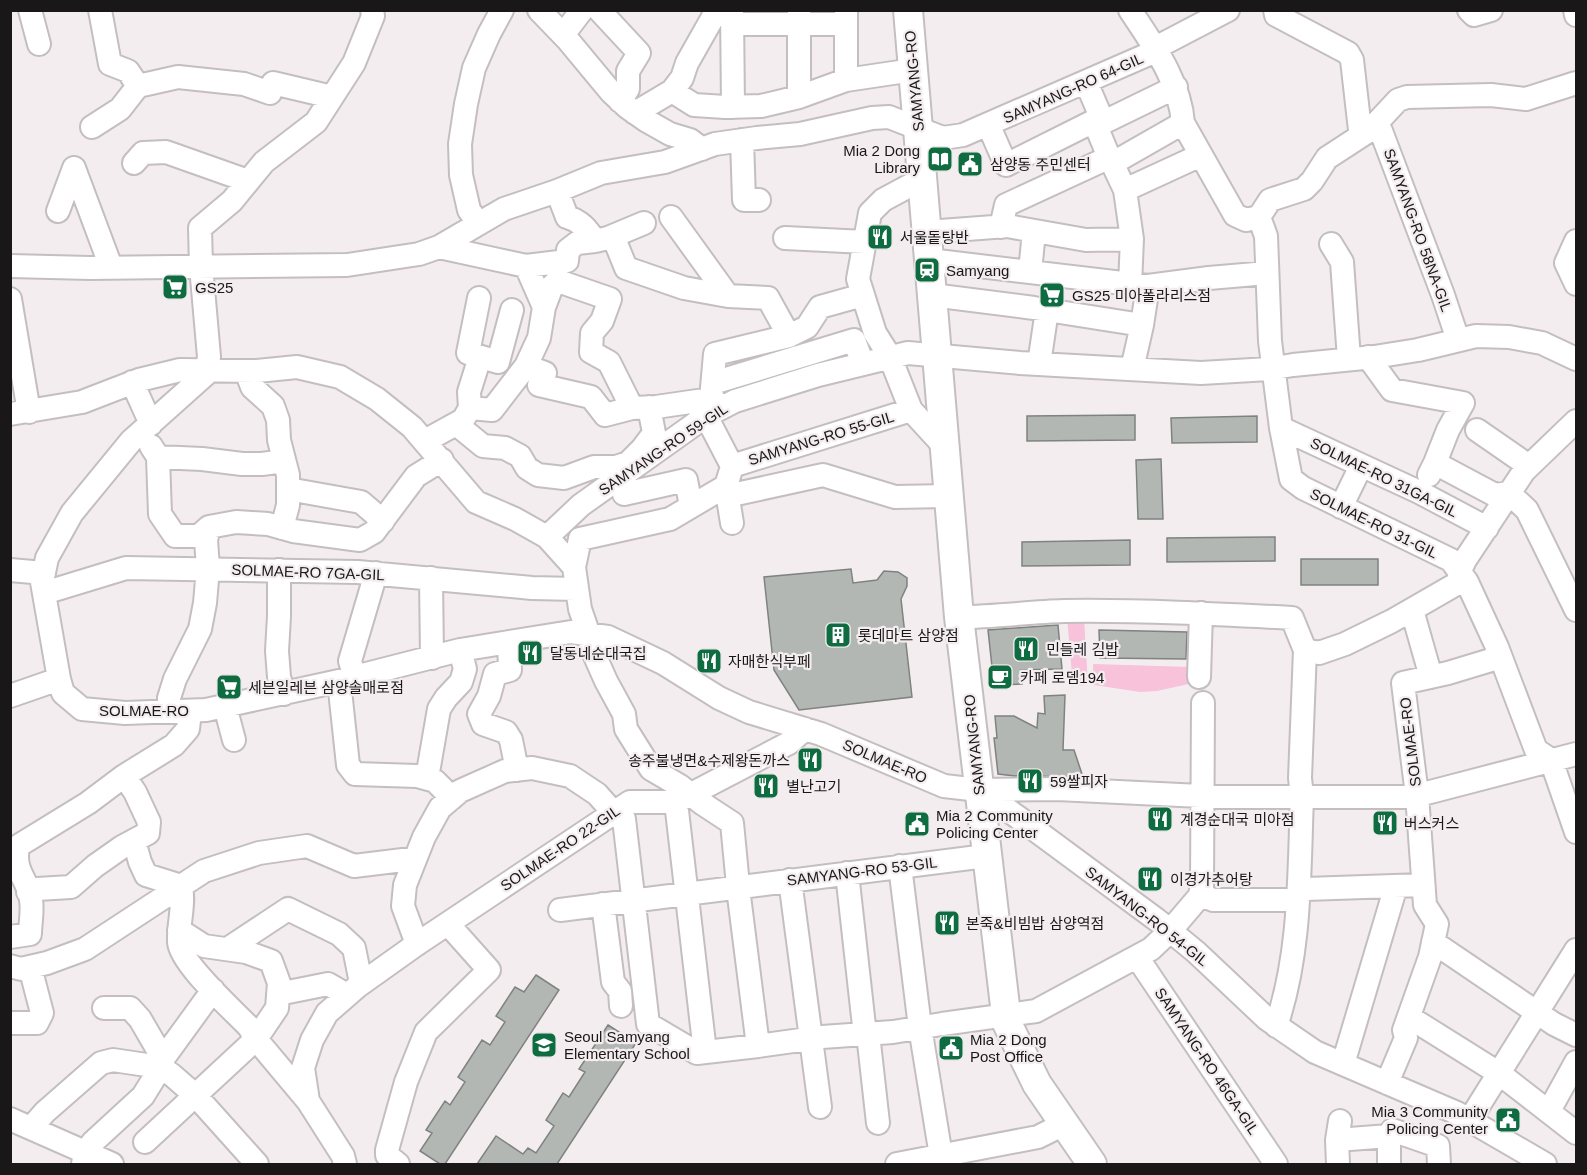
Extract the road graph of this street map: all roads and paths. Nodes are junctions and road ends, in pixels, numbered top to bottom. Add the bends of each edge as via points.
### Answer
1 (30, 10) edge
2 (100, 10) edge
3 (372, 10) edge
4 (502, 10) edge
5 (539, 10) edge
6 (582, 10) edge
7 (598, 10) edge
8 (908, 10) edge
9 (1130, 10) edge
10 (1228, 10) edge
11 (1275, 10) edge
12 (1469, 10) edge
13 (1491, 10) edge
14 (1575, 10) edge
15 (727, 15) edge
16 (1576, 15) edge
17 (799, 17) edge
18 (846, 17) edge
19 (563, 35) junction
20 (39, 44) dead end
21 (1156, 49) junction
22 (913, 70) junction
23 (846, 80) junction
24 (1086, 82) junction
25 (1576, 83) edge
26 (138, 86) junction
27 (1176, 87) junction
28 (672, 91) junction
29 (332, 97) junction
30 (799, 97) junction
31 (628, 107) junction
32 (733, 107) junction
33 (1095, 123) junction
34 (1183, 123) junction
35 (988, 124) junction
36 (92, 127) dead end
37 (918, 128) junction
38 (1370, 130) junction
39 (742, 140) junction
40 (702, 149) junction
41 (1201, 156) junction
42 (1111, 160) junction
43 (134, 163) dead end
44 (922, 179) junction
45 (248, 181) junction
46 (1125, 189) junction
47 (557, 190) junction
48 (759, 200) dead end
49 (58, 211) dead end
50 (671, 217) dead end
51 (1259, 217) junction
52 (478, 223) junction
53 (644, 223) dead end
54 (1001, 227) junction
55 (1034, 231) junction
56 (604, 238) junction
57 (785, 238) dead end
58 (1132, 238) junction
59 (1576, 241) edge
60 (865, 242) junction
61 (1331, 244) dead end
62 (928, 246) junction
63 (439, 247) junction
64 (10, 266) edge
65 (201, 266) junction
66 (526, 266) junction
67 (111, 267) junction
68 (626, 268) junction
69 (1030, 272) junction
70 (1267, 273) junction
71 (1576, 284) edge
72 (1139, 285) junction
73 (728, 296) junction
74 (863, 296) junction
75 (932, 296) junction
76 (480, 298) dead end
77 (10, 299) edge
78 (610, 299) junction
79 (544, 307) junction
80 (512, 310) dead end
81 (1047, 310) junction
82 (1142, 325) junction
83 (789, 336) junction
84 (1458, 340) junction
85 (937, 356) junction
86 (480, 357) junction
87 (890, 357) junction
88 (1359, 358) junction
89 (1576, 359) edge
90 (1039, 364) junction
91 (526, 366) junction
92 (1272, 368) junction
93 (207, 369) junction
94 (1132, 369) junction
95 (246, 371) junction
96 (132, 382) junction
97 (713, 401) junction
98 (641, 408) junction
99 (911, 410) junction
100 (20, 413) edge
101 (463, 416) junction
102 (1576, 421) edge
103 (146, 428) junction
104 (1281, 428) junction
105 (1477, 430) dead end
106 (425, 441) junction
107 (944, 446) junction
108 (158, 457) junction
109 (442, 460) junction
110 (284, 461) junction
111 (1436, 463) junction
112 (1361, 466) junction
113 (1529, 466) junction
114 (729, 476) junction
115 (620, 486) junction
116 (288, 489) junction
117 (1419, 492) junction
118 (1509, 493) junction
119 (948, 496) junction
120 (692, 506) junction
121 (1341, 507) junction
122 (384, 520) junction
123 (732, 523) dead end
124 (636, 526) junction
125 (209, 527) junction
126 (282, 528) junction
127 (1487, 528) junction
128 (331, 536) junction
129 (547, 537) junction
130 (574, 567) junction
131 (208, 568) junction
132 (10, 570) edge
133 (279, 570) junction
134 (333, 571) junction
135 (1460, 571) junction
136 (376, 573) junction
137 (431, 578) junction
138 (44, 583) junction
139 (576, 589) junction
140 (1412, 610) junction
141 (1576, 610) edge
142 (1201, 613) junction
143 (959, 617) junction
144 (589, 635) junction
145 (509, 642) junction
146 (460, 650) junction
147 (1305, 650) junction
148 (1499, 653) junction
149 (432, 658) junction
150 (1431, 676) junction
151 (1199, 677) dead end
152 (59, 679) junction
153 (347, 680) junction
154 (284, 694) junction
155 (10, 696) edge
156 (1203, 703) dead end
157 (225, 706) junction
158 (180, 711) junction
159 (805, 729) junction
160 (234, 740) dead end
161 (1576, 754) edge
162 (1551, 760) junction
163 (517, 770) junction
164 (124, 776) junction
165 (427, 778) junction
166 (979, 790) junction
167 (1417, 795) junction
168 (1203, 796) junction
169 (1302, 797) junction
170 (452, 798) junction
171 (683, 798) junction
172 (613, 812) junction
173 (1576, 832) edge
174 (134, 841) junction
175 (14, 844) edge
176 (986, 856) junction
177 (414, 860) junction
178 (900, 866) junction
179 (847, 873) junction
180 (790, 880) junction
181 (1423, 885) junction
182 (181, 886) junction
183 (1396, 886) junction
184 (738, 887) junction
185 (28, 892) junction
186 (686, 893) junction
187 (1200, 894) junction
188 (1298, 895) junction
189 (632, 900) junction
190 (603, 904) junction
191 (560, 910) dead end
192 (448, 924) junction
193 (179, 930) junction
194 (1170, 931) junction
195 (10, 937) edge
196 (1433, 942) junction
197 (417, 944) junction
198 (229, 948) junction
199 (1576, 950) edge
200 (1137, 957) junction
201 (20, 967) edge
202 (354, 989) junction
203 (213, 990) junction
204 (278, 994) junction
205 (621, 1006) dead end
206 (104, 1008) dead end
207 (1538, 1011) junction
208 (1006, 1016) junction
209 (1409, 1017) junction
210 (10, 1023) edge
211 (1276, 1026) junction
212 (920, 1027) junction
213 (868, 1034) junction
214 (1576, 1035) edge
215 (256, 1039) junction
216 (812, 1039) junction
217 (758, 1047) junction
218 (705, 1052) junction
219 (162, 1061) junction
220 (1576, 1062) edge
221 (1343, 1064) junction
222 (1500, 1074) junction
223 (1387, 1083) junction
224 (196, 1096) junction
225 (308, 1101) junction
226 (820, 1107) dead end
227 (1549, 1111) junction
228 (10, 1119) edge
229 (1469, 1121) junction
230 (878, 1123) dead end
231 (1064, 1124) junction
232 (32, 1128) junction
233 (1576, 1133) edge
234 (1389, 1136) junction
235 (145, 1142) dead end
236 (941, 1156) junction
237 (84, 1158) edge
238 (1088, 1163) edge
239 (112, 1164) edge
240 (257, 1164) edge
241 (345, 1164) edge
242 (398, 1164) edge
243 (897, 1164) edge
244 (1276, 1164) edge
245 (1338, 1164) edge
246 (1389, 1164) edge
247 (1438, 1164) edge
248 (1545, 1164) edge

1 - 20 street
2 - 26 street via 111,63 128,71
3 - 29 street via 354,63
4 - 52 street via 474,68 460,144 466,198
5 - 19 street
6 - 19 street
7 - 31 street via 639,53 628,71
8 - 22 main road, SAMYANG-RO
9 - 21 street
10 - 21 street, SAMYANG-RO 64-GIL
11 - 38 street via 1276,15 1348,53 1360,130
12 - 13 street via 1474,15
14 - 16 street
15 - 17 street
15 - 28 street via 687,63
15 - 32 street
17 - 18 street
17 - 30 street
18 - 23 street
19 - 31 street
21 - 24 street, SAMYANG-RO 64-GIL
21 - 27 street, SAMYANG-RO 64-GIL
22 - 23 street
22 - 37 main road, SAMYANG-RO
23 - 30 street
24 - 33 street via 1101,117
24 - 35 street, SAMYANG-RO 64-GIL
25 - 38 street via 1526,99 1491,95 1407,97 1398,100
26 - 29 street via 178,77 244,84 270,93 273,83
26 - 36 street via 120,110
27 - 33 street
27 - 34 street, SAMYANG-RO 64-GIL
28 - 31 street
28 - 32 street via 694,105
29 - 45 street via 316,122 264,162
30 - 32 street via 760,106
31 - 40 street
33 - 35 street, SAMYANG-RO 64-GIL via 1006,165
33 - 42 street
34 - 41 street, SAMYANG-RO 64-GIL
34 - 42 street
35 - 37 street, SAMYANG-RO 64-GIL via 963,135 943,138
37 - 39 street, SAMYANG-RO 64-GIL via 889,117 872,118 800,134
37 - 44 main road, SAMYANG-RO
38 - 51 street via 1327,158 1304,189 1270,200
38 - 84 street, SAMYANG-RO 58NA-GIL via 1381,131
39 - 40 street, SAMYANG-RO 64-GIL
39 - 48 street via 744,200
40 - 47 street, SAMYANG-RO 64-GIL via 665,162 601,173
41 - 46 street
41 - 51 street, SAMYANG-RO 64-GIL via 1235,215 1246,220
42 - 46 street
42 - 54 street via 1006,205
43 - 45 street via 143,153 166,152
44 - 60 street via 883,200 870,213
44 - 62 main road, SAMYANG-RO
45 - 65 street via 232,201 200,228
46 - 58 street
47 - 52 street, SAMYANG-RO 64-GIL
47 - 56 street via 567,217
49 - 67 street via 74,168
50 - 73 street
51 - 70 street, SOLMAE-RO 31-GIL via 1266,236
52 - 63 street, SAMYANG-RO 64-GIL
53 - 56 street
54 - 55 street
54 - 62 street
55 - 58 street via 1086,240
55 - 69 street
56 - 66 street via 577,243 568,250 567,261
56 - 68 street
57 - 60 street
58 - 72 street
59 - 71 street via 1566,263
60 - 74 street via 858,279
61 - 88 street via 1342,262
62 - 69 street
62 - 75 main road, SAMYANG-RO
63 - 65 street, SAMYANG-RO 64-GIL via 347,266
63 - 66 street
64 - 67 street, SAMYANG-RO 64-GIL
65 - 67 street, SAMYANG-RO 64-GIL
65 - 93 street
66 - 79 street
68 - 73 street via 684,288
68 - 78 street via 618,301
69 - 72 street
70 - 72 street
70 - 92 street, SOLMAE-RO 31-GIL
72 - 82 street
73 - 83 street via 768,298
74 - 83 street via 820,307 807,327
74 - 87 street via 874,333
75 - 81 street
75 - 85 main road, SAMYANG-RO
76 - 86 street via 468,353
77 - 100 street
78 - 79 street via 558,281
78 - 98 street via 602,321 592,333 591,352 609,362
79 - 91 street via 539,338
80 - 86 street via 498,362
81 - 82 street
81 - 90 street
82 - 94 street
83 - 97 street via 715,354
84 - 88 street, SAMYANG-RO 59-GIL
84 - 89 street, SAMYANG-RO 59-GIL via 1509,337 1542,343
85 - 87 street, SAMYANG-RO 59-GIL via 908,353
85 - 90 street, SAMYANG-RO 59-GIL
85 - 107 main road, SAMYANG-RO
86 - 101 street
87 - 97 street, SAMYANG-RO 59-GIL via 735,401
87 - 99 street
88 - 92 street, SAMYANG-RO 59-GIL
88 - 111 street via 1392,390 1463,403
90 - 94 street, SAMYANG-RO 59-GIL
91 - 98 street via 544,373 539,385 591,397 605,415
91 - 101 street via 492,410
92 - 94 street, SAMYANG-RO 59-GIL via 1201,373
92 - 104 street, SOLMAE-RO 31-GIL
93 - 95 street
93 - 96 street via 180,370
93 - 103 street via 207,375
95 - 106 street via 297,367 340,377 377,399
95 - 110 street via 252,387 276,413
96 - 100 street via 82,402
96 - 103 street
97 - 98 street
97 - 114 street, SAMYANG-RO 55-GIL
97 - 115 street, SAMYANG-RO 59-GIL
98 - 101 street via 654,433 628,463 594,467 564,478 538,475 527,468 520,456 505,448 483,446
99 - 107 street
99 - 114 street, SAMYANG-RO 55-GIL
101 - 106 street
102 - 113 street
103 - 108 street
103 - 138 street via 72,513 47,558
104 - 112 street, SOLMAE-RO 31GA-GIL
104 - 121 street, SOLMAE-RO 31-GIL via 1291,479
105 - 113 street
106 - 109 street
107 - 119 main road, SAMYANG-RO
108 - 110 street via 242,464
108 - 125 street via 160,514 175,536 199,536
109 - 122 street via 416,476
109 - 129 street via 476,502
110 - 116 street
111 - 117 street
111 - 118 street via 1495,495
112 - 117 street, SOLMAE-RO 31GA-GIL
112 - 121 street
113 - 118 street
114 - 119 street, SAMYANG-RO 55-GIL via 736,494 823,475 895,497
114 - 120 street, SAMYANG-RO 55-GIL
114 - 123 street
115 - 120 street via 686,480
115 - 124 street
115 - 129 street, SAMYANG-RO 59-GIL via 581,505
116 - 122 street via 361,502
116 - 126 street
117 - 127 street, SOLMAE-RO 31GA-GIL
118 - 127 street
118 - 141 street via 1527,510
119 - 143 main road, SAMYANG-RO
120 - 124 street, SAMYANG-RO 55-GIL via 670,519
121 - 135 street, SOLMAE-RO 31-GIL via 1451,560
122 - 128 street via 360,540
124 - 130 street, SAMYANG-RO 55-GIL via 579,539
125 - 126 street via 236,522
125 - 131 street
126 - 128 street
127 - 135 street
128 - 134 street
129 - 130 street
130 - 139 street
131 - 133 street, SOLMAE-RO 7GA-GIL
131 - 138 street, SOLMAE-RO 7GA-GIL via 126,568
131 - 158 street via 200,629 170,698
132 - 138 street
133 - 134 street, SOLMAE-RO 7GA-GIL
133 - 154 street via 277,651
134 - 136 street, SOLMAE-RO 7GA-GIL
135 - 140 street via 1458,583
135 - 148 street, SOLMAE-RO 31-GIL
136 - 137 street, SOLMAE-RO 7GA-GIL
136 - 153 street
137 - 139 street, SOLMAE-RO 7GA-GIL
137 - 149 street
138 - 152 street
139 - 144 street
140 - 147 street via 1345,644 1319,653
140 - 150 street
142 - 143 street via 1064,611
142 - 147 street via 1292,618
142 - 151 street
143 - 166 main road, SAMYANG-RO
144 - 145 street, SOLMAE-RO via 571,632
144 - 159 street, SOLMAE-RO via 608,637 663,663 749,712
144 - 171 street via 606,681 624,714 626,729 651,769 680,786
145 - 146 street, SOLMAE-RO
145 - 163 street via 510,670 495,674 480,714 483,724 506,732
146 - 149 street, SOLMAE-RO
146 - 165 street via 465,669 461,682 440,709
147 - 169 street
148 - 150 street, SOLMAE-RO via 1491,660
148 - 162 street, SOLMAE-RO 31-GIL via 1536,750
149 - 153 street, SOLMAE-RO
150 - 167 street, SOLMAE-RO via 1403,683
152 - 155 street
152 - 158 street, SOLMAE-RO via 63,693 82,709 125,713
153 - 154 street, SOLMAE-RO
153 - 165 street via 348,765 355,774
154 - 157 street, SOLMAE-RO
156 - 168 street
157 - 158 street, SOLMAE-RO
157 - 160 street
158 - 164 street via 188,729 174,745
159 - 166 street, SOLMAE-RO via 944,786
159 - 171 street, SOLMAE-RO 22-GIL via 789,743
161 - 162 street, SOLMAE-RO
162 - 167 street, SOLMAE-RO
162 - 173 street
163 - 170 street via 505,771
163 - 172 street via 532,768 570,776 597,794
164 - 174 street via 149,822 148,833
164 - 175 street via 88,803
165 - 170 street
166 - 168 street, SOLMAE-RO via 1057,789
166 - 176 main road, SAMYANG-RO
166 - 194 street, SAMYANG-RO 54-GIL
167 - 169 street, SOLMAE-RO
167 - 181 street
168 - 169 street, SOLMAE-RO
168 - 187 street
169 - 188 street
170 - 177 street via 440,808
171 - 172 street, SOLMAE-RO 22-GIL via 630,802
171 - 184 street via 732,823
171 - 186 street
172 - 189 street via 624,819
172 - 192 street, SOLMAE-RO 22-GIL
174 - 182 street via 146,875
174 - 185 street via 71,887
175 - 185 street
176 - 178 street, SAMYANG-RO 53-GIL
176 - 208 main road, SAMYANG-RO
177 - 182 street via 380,854 354,866 307,846 259,853 204,871
177 - 197 street via 403,906
178 - 179 street, SAMYANG-RO 53-GIL
178 - 212 street
179 - 180 street, SAMYANG-RO 53-GIL
179 - 213 street
180 - 184 street, SAMYANG-RO 53-GIL
180 - 216 street
181 - 183 street
181 - 196 street via 1425,905 1437,924
182 - 193 street
182 - 201 street via 85,949 47,963
183 - 188 street via 1306,889
183 - 221 street
184 - 186 street, SAMYANG-RO 53-GIL
184 - 217 street
185 - 195 street via 30,934
186 - 189 street, SAMYANG-RO 53-GIL
186 - 218 street
187 - 188 street via 1213,900 1291,900
187 - 194 street
188 - 211 street via 1292,960
189 - 190 street, SAMYANG-RO 53-GIL
189 - 218 street via 648,1024 697,1053
190 - 191 street, SAMYANG-RO 53-GIL
190 - 205 street via 613,982 620,991
192 - 197 street, SOLMAE-RO 22-GIL
192 - 242 street via 489,970 426,1032 406,1082 387,1150 387,1155
193 - 198 street via 204,946
193 - 203 street via 178,945
194 - 200 street
194 - 211 street, SAMYANG-RO 54-GIL
196 - 207 street
196 - 209 street
197 - 202 street, SOLMAE-RO 22-GIL
198 - 202 street via 288,909 339,934 354,948
198 - 204 street via 271,961 279,983
199 - 207 street
200 - 208 street via 1036,1011
200 - 244 street, SAMYANG-RO 46GA-GIL
201 - 210 street via 42,1013 37,1023
202 - 204 street via 328,984
202 - 225 street, SOLMAE-RO 22-GIL via 327,1013 312,1040 303,1068
203 - 215 street
203 - 219 street
204 - 215 street via 277,1008
206 - 219 street via 130,1008
207 - 214 street
207 - 222 street
208 - 212 street
208 - 231 main road, SAMYANG-RO via 1037,1084
209 - 222 street
209 - 223 street via 1404,1030 1406,1038
211 - 221 street, SAMYANG-RO 54-GIL via 1315,1052
212 - 213 street
212 - 236 street
213 - 216 street
213 - 230 street
215 - 224 street
215 - 225 street
216 - 217 street
216 - 226 street
217 - 218 street
219 - 224 street
219 - 232 street via 101,1063
219 - 237 street via 143,1096 93,1142
220 - 227 street
221 - 223 street, SAMYANG-RO 54-GIL
222 - 227 street
222 - 229 street
223 - 229 street, SAMYANG-RO 54-GIL
224 - 235 street
224 - 240 street
225 - 241 street, SOLMAE-RO 22-GIL
227 - 233 street
228 - 232 street
229 - 248 street, SAMYANG-RO 54-GIL
231 - 236 street via 1038,1137
231 - 238 main road, SAMYANG-RO
232 - 237 street
234 - 245 street via 1338,1131
234 - 246 street
234 - 247 street via 1392,1130 1438,1146
236 - 243 street
237 - 239 street

